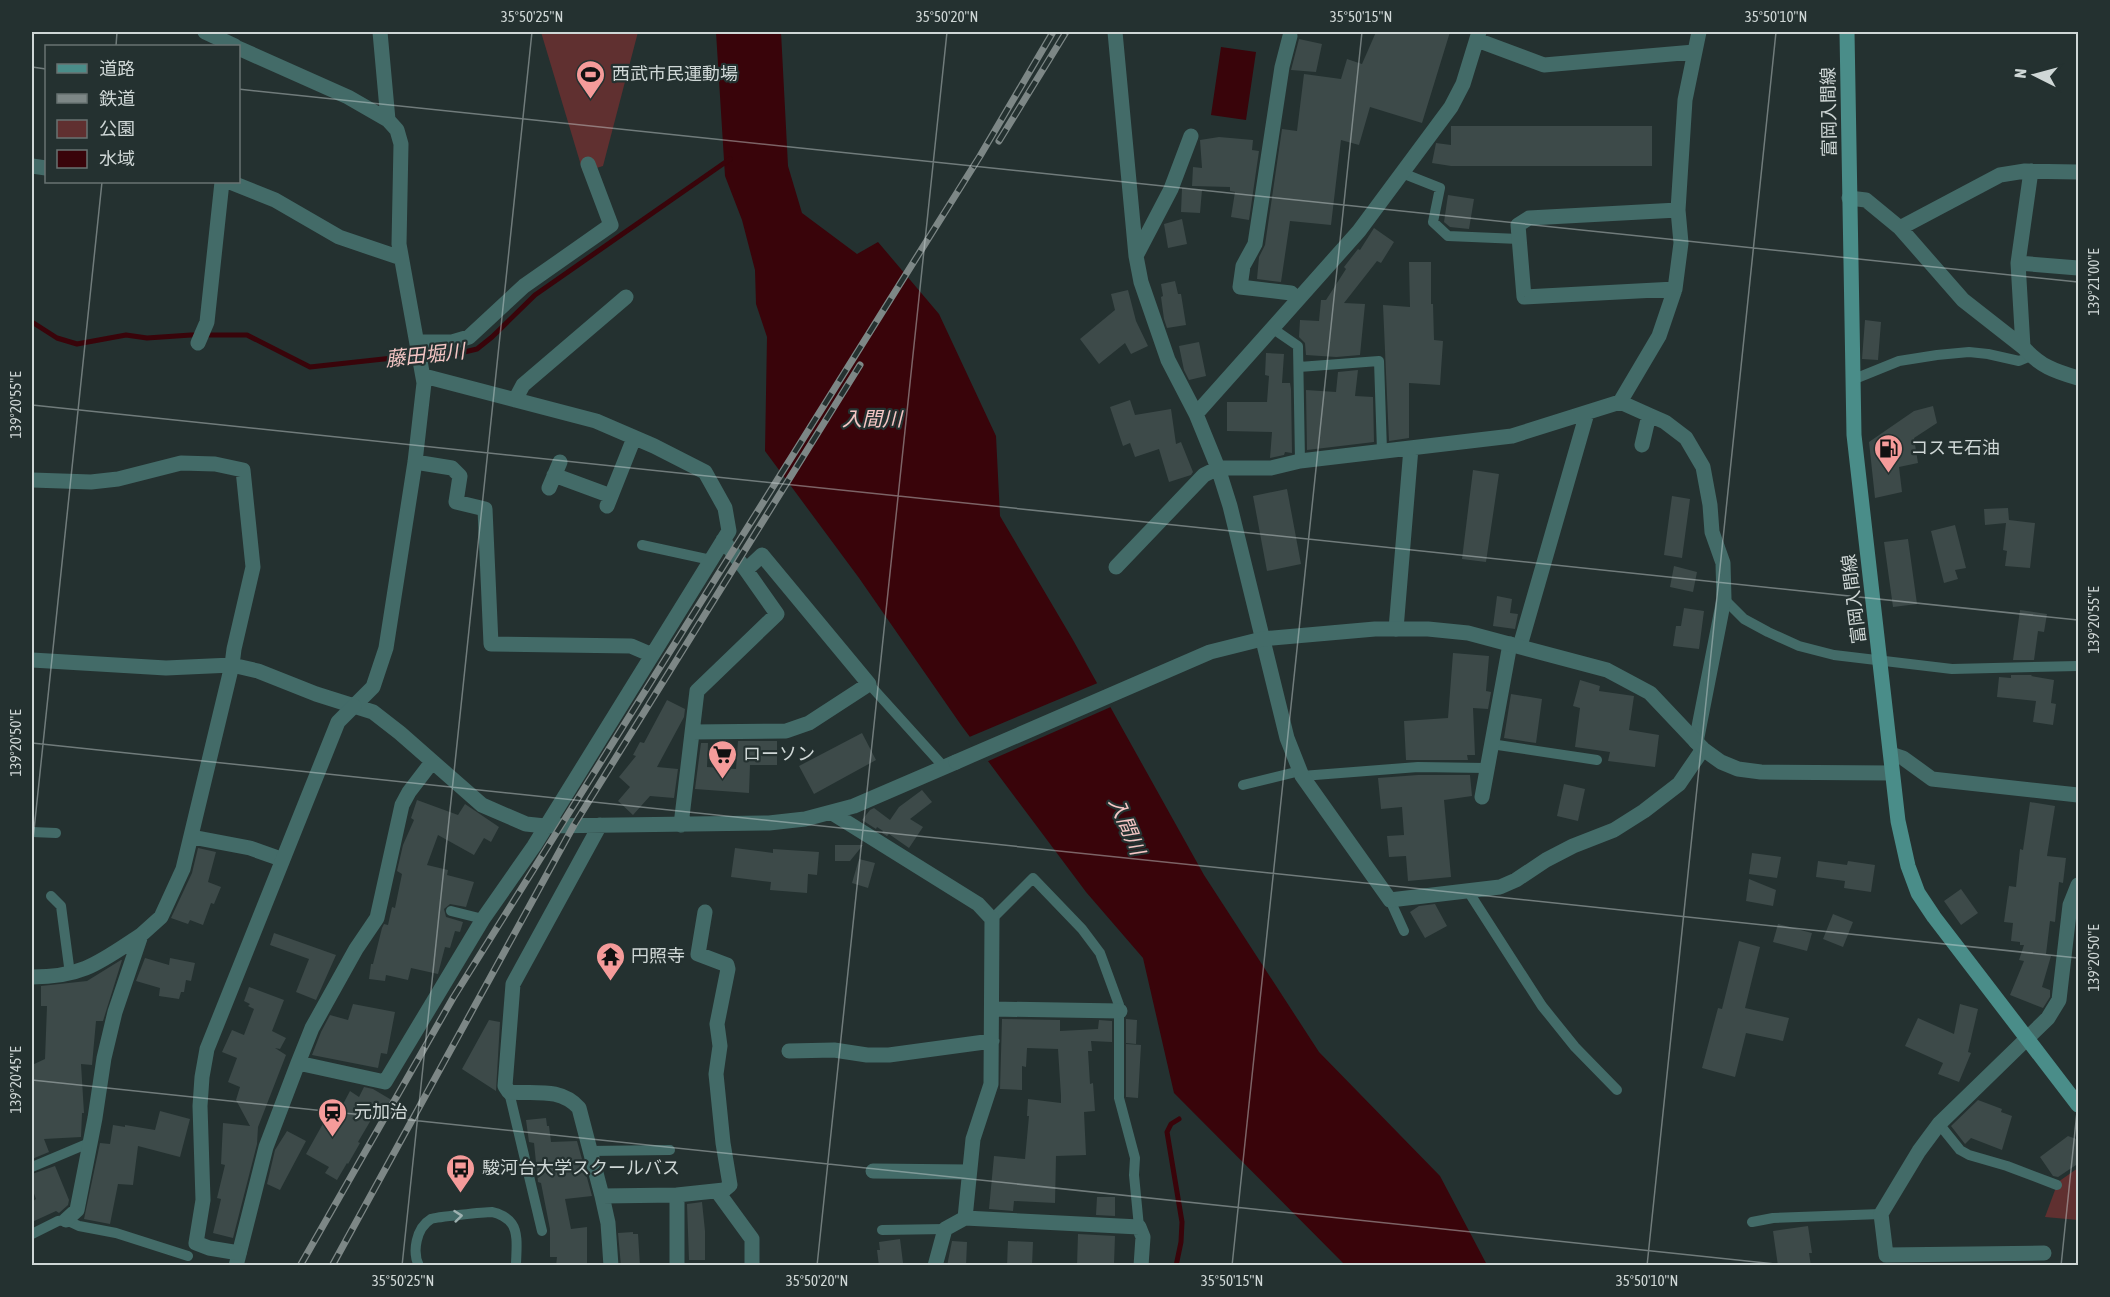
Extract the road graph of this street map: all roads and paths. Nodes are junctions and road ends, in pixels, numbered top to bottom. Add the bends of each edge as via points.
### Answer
1 (205, 32) edge
2 (380, 32) edge
3 (1115, 32) edge
4 (1699, 32) edge
5 (1847, 32) edge
6 (1290, 36) dead end
7 (1478, 36) edge
8 (233, 45) edge
9 (240, 48) edge
10 (1694, 52) junction
11 (388, 120) junction
12 (1191, 136) dead end
13 (588, 164) dead end
14 (2078, 168) edge
15 (2031, 171) junction
16 (1402, 173) junction
17 (222, 183) edge
18 (232, 183) edge
19 (1849, 198) junction
20 (1678, 210) junction
21 (1900, 228) junction
22 (1519, 239) junction
23 (1136, 256) junction
24 (401, 258) junction
25 (2018, 263) junction
26 (2079, 268) edge
27 (1675, 289) junction
28 (626, 297) dead end
29 (1297, 300) junction
30 (1272, 328) junction
31 (198, 344) dead end
32 (418, 345) junction
33 (2027, 351) junction
34 (1299, 367) junction
35 (423, 371) junction
36 (2079, 378) edge
37 (1852, 380) junction
38 (515, 400) junction
39 (1620, 402) junction
40 (1587, 413) junction
41 (1196, 414) junction
42 (1649, 415) junction
43 (634, 438) junction
44 (1642, 445) dead end
45 (1411, 448) junction
46 (1382, 451) junction
47 (1300, 461) junction
48 (415, 462) junction
49 (1218, 468) junction
50 (554, 475) dead end
51 (32, 480) edge
52 (723, 540) junction
53 (642, 546) dead end
54 (711, 560) junction
55 (1116, 567) dead end
56 (746, 570) junction
57 (1724, 599) junction
58 (1396, 628) junction
59 (1263, 639) junction
60 (1515, 645) junction
61 (652, 655) junction
62 (32, 660) edge
63 (1881, 662) junction
64 (232, 664) junction
65 (2079, 666) edge
66 (869, 684) junction
67 (354, 706) junction
68 (692, 732) junction
69 (1491, 744) junction
70 (1699, 745) junction
71 (1892, 754) junction
72 (1597, 760) dead end
73 (432, 762) junction
74 (950, 764) junction
75 (1486, 768) junction
76 (1301, 773) junction
77 (1892, 773) junction
78 (1243, 785) dead end
79 (2079, 795) edge
80 (1482, 797) dead end
81 (832, 813) junction
82 (600, 825) junction
83 (681, 825) junction
84 (545, 826) junction
85 (32, 832) edge
86 (56, 833) dead end
87 (192, 837) junction
88 (281, 859) junction
89 (2079, 885) edge
90 (1468, 891) junction
91 (51, 896) dead end
92 (1390, 900) junction
93 (451, 911) dead end
94 (705, 912) dead end
95 (483, 919) junction
96 (992, 919) junction
97 (1404, 931) dead end
98 (141, 935) junction
99 (70, 974) junction
100 (32, 977) edge
101 (993, 1009) junction
102 (1120, 1011) junction
103 (2028, 1038) junction
104 (992, 1041) junction
105 (789, 1051) dead end
106 (298, 1063) junction
107 (1617, 1090) dead end
108 (509, 1092) junction
109 (2079, 1105) edge
110 (1939, 1124) junction
111 (89, 1143) junction
112 (670, 1150) dead end
113 (589, 1151) junction
114 (32, 1167) edge
115 (873, 1171) dead end
116 (969, 1172) junction
117 (2057, 1185) dead end
118 (717, 1191) junction
119 (677, 1195) junction
120 (602, 1196) junction
121 (1881, 1214) junction
122 (965, 1218) junction
123 (66, 1220) junction
124 (1752, 1222) dead end
125 (1139, 1227) junction
126 (945, 1229) junction
127 (882, 1230) dead end
128 (542, 1231) dead end
129 (32, 1234) edge
130 (2044, 1253) dead end
131 (189, 1255) edge
132 (237, 1259) edge
133 (420, 1266) edge
134 (516, 1266) edge
135 (611, 1266) edge
136 (677, 1266) edge
137 (752, 1266) edge
138 (935, 1266) edge
139 (1141, 1266) edge

1 - 8 street
2 - 11 street
3 - 23 street
4 - 10 street
5 - 19 main road, 富岡入間線
6 - 29 street via 1255,244 1244,266 1240,287 1291,293
7 - 10 street via 1544,65
7 - 16 street via 1463,84 1451,106
9 - 11 street via 348,97
10 - 20 street via 1685,100
11 - 24 street via 397,130 401,144
12 - 23 street via 1171,189
13 - 32 street via 611,225 524,286 469,337
14 - 15 street
15 - 21 street via 2000,175
15 - 25 street
16 - 22 lane via 1440,188 1433,222 1448,236
16 - 29 street via 1359,231
17 - 31 street via 207,322
18 - 24 street via 275,200 339,237
19 - 21 street via 1866,200
19 - 37 main road, 富岡入間線
20 - 22 street via 1529,218 1518,225
20 - 27 street via 1681,243
21 - 33 street via 1963,300
22 - 27 street via 1524,297
23 - 41 street via 1168,360
24 - 32 street
25 - 26 street
25 - 33 street
27 - 39 street via 1659,336
28 - 38 street via 523,385
29 - 30 street
30 - 34 lane via 1298,346
30 - 41 street
32 - 35 street
33 - 36 street via 2049,369
33 - 37 lane via 2019,361 1969,352 1937,355 1899,362
34 - 46 lane via 1380,361
34 - 47 lane
35 - 38 street
35 - 48 street
37 - 63 main road, 富岡入間線 via 1859,482
38 - 43 street via 596,421
39 - 40 street
39 - 42 street
40 - 45 street via 1512,436
40 - 60 street
41 - 49 street
42 - 44 street
42 - 57 street via 1686,438 1703,467 1712,532 1723,563
43 - 50 street via 609,501
43 - 52 street via 705,472 725,508 729,531
45 - 46 street
45 - 58 street
46 - 47 street
47 - 49 street via 1271,468
48 - 61 street via 452,468 460,476 456,502 485,509 491,644 631,646
48 - 67 street via 386,648 373,687
49 - 55 street via 1204,475
49 - 59 street
51 - 64 street via 118,479 181,463 243,470 253,567
52 - 54 street
52 - 56 street
53 - 54 lane
54 - 61 street
56 - 66 street via 762,555
56 - 68 street via 777,614 698,691
57 - 63 lane via 1744,618 1800,646
57 - 70 street
58 - 59 street
58 - 60 street via 1468,633
59 - 74 street via 1210,652
59 - 76 street via 1287,738
60 - 69 street
60 - 70 street via 1607,670 1633,682 1650,693
61 - 84 street
62 - 64 street via 166,668
63 - 65 lane via 1952,669
63 - 71 main road, 富岡入間線
64 - 67 street
64 - 87 street
66 - 68 street via 809,723 786,731
66 - 74 lane
67 - 73 street via 373,712
67 - 88 street via 338,722
68 - 83 street
69 - 72 lane
69 - 75 street
70 - 77 street via 1738,769
70 - 90 street via 1679,784 1614,830 1573,846 1500,887
71 - 77 main road, 富岡入間線
71 - 79 street via 1932,779
73 - 84 street via 482,805 526,824
73 - 106 street via 402,806 377,918 312,1028
74 - 81 street
75 - 76 lane
75 - 80 street
76 - 78 lane
76 - 92 street
77 - 103 main road, 富岡入間線 via 1898,821 1918,892
81 - 83 street via 769,823
81 - 96 street via 978,904
82 - 83 street
82 - 84 street
82 - 108 street via 513,984 505,1086
84 - 95 street
85 - 86 lane
87 - 88 street via 250,848
87 - 98 street via 183,869 161,917
88 - 131 street via 207,1049 200,1106 203,1200
89 - 103 street via 2070,905 2059,1000
90 - 92 street
90 - 107 lane via 1542,1005 1575,1047
91 - 99 lane via 61,906
92 - 97 lane
93 - 95 lane
94 - 118 street via 698,954 727,964 728,969 717,1024 720,1046 716,1074 730,1185
95 - 106 street via 385,1082
96 - 101 street
96 - 102 lane via 1033,878 1100,953
98 - 99 street via 94,966
98 - 111 street via 115,1012
99 - 100 street
101 - 102 street
101 - 104 street
102 - 125 lane via 1119,1098 1135,1158
103 - 109 main road, 富岡入間線
103 - 110 street
104 - 105 street via 889,1055
104 - 116 street via 992,1084 973,1139
106 - 132 street via 267,1147
108 - 113 street via 550,1092 574,1103 579,1108
108 - 128 lane
110 - 117 lane via 1969,1155
110 - 121 street
111 - 114 lane
111 - 123 street via 77,1210
112 - 113 lane
113 - 120 street
115 - 116 street
116 - 122 street
118 - 119 street
118 - 137 street via 752,1239
119 - 120 street
119 - 136 street
120 - 135 street
121 - 124 lane
121 - 130 street via 1886,1255
122 - 125 street
122 - 126 street
123 - 129 lane
123 - 131 lane
125 - 139 street via 1143,1237
126 - 127 lane
126 - 138 street
131 - 132 street via 209,1248
133 -> 134 lane via 417,1238 432,1219 491,1212 512,1224

